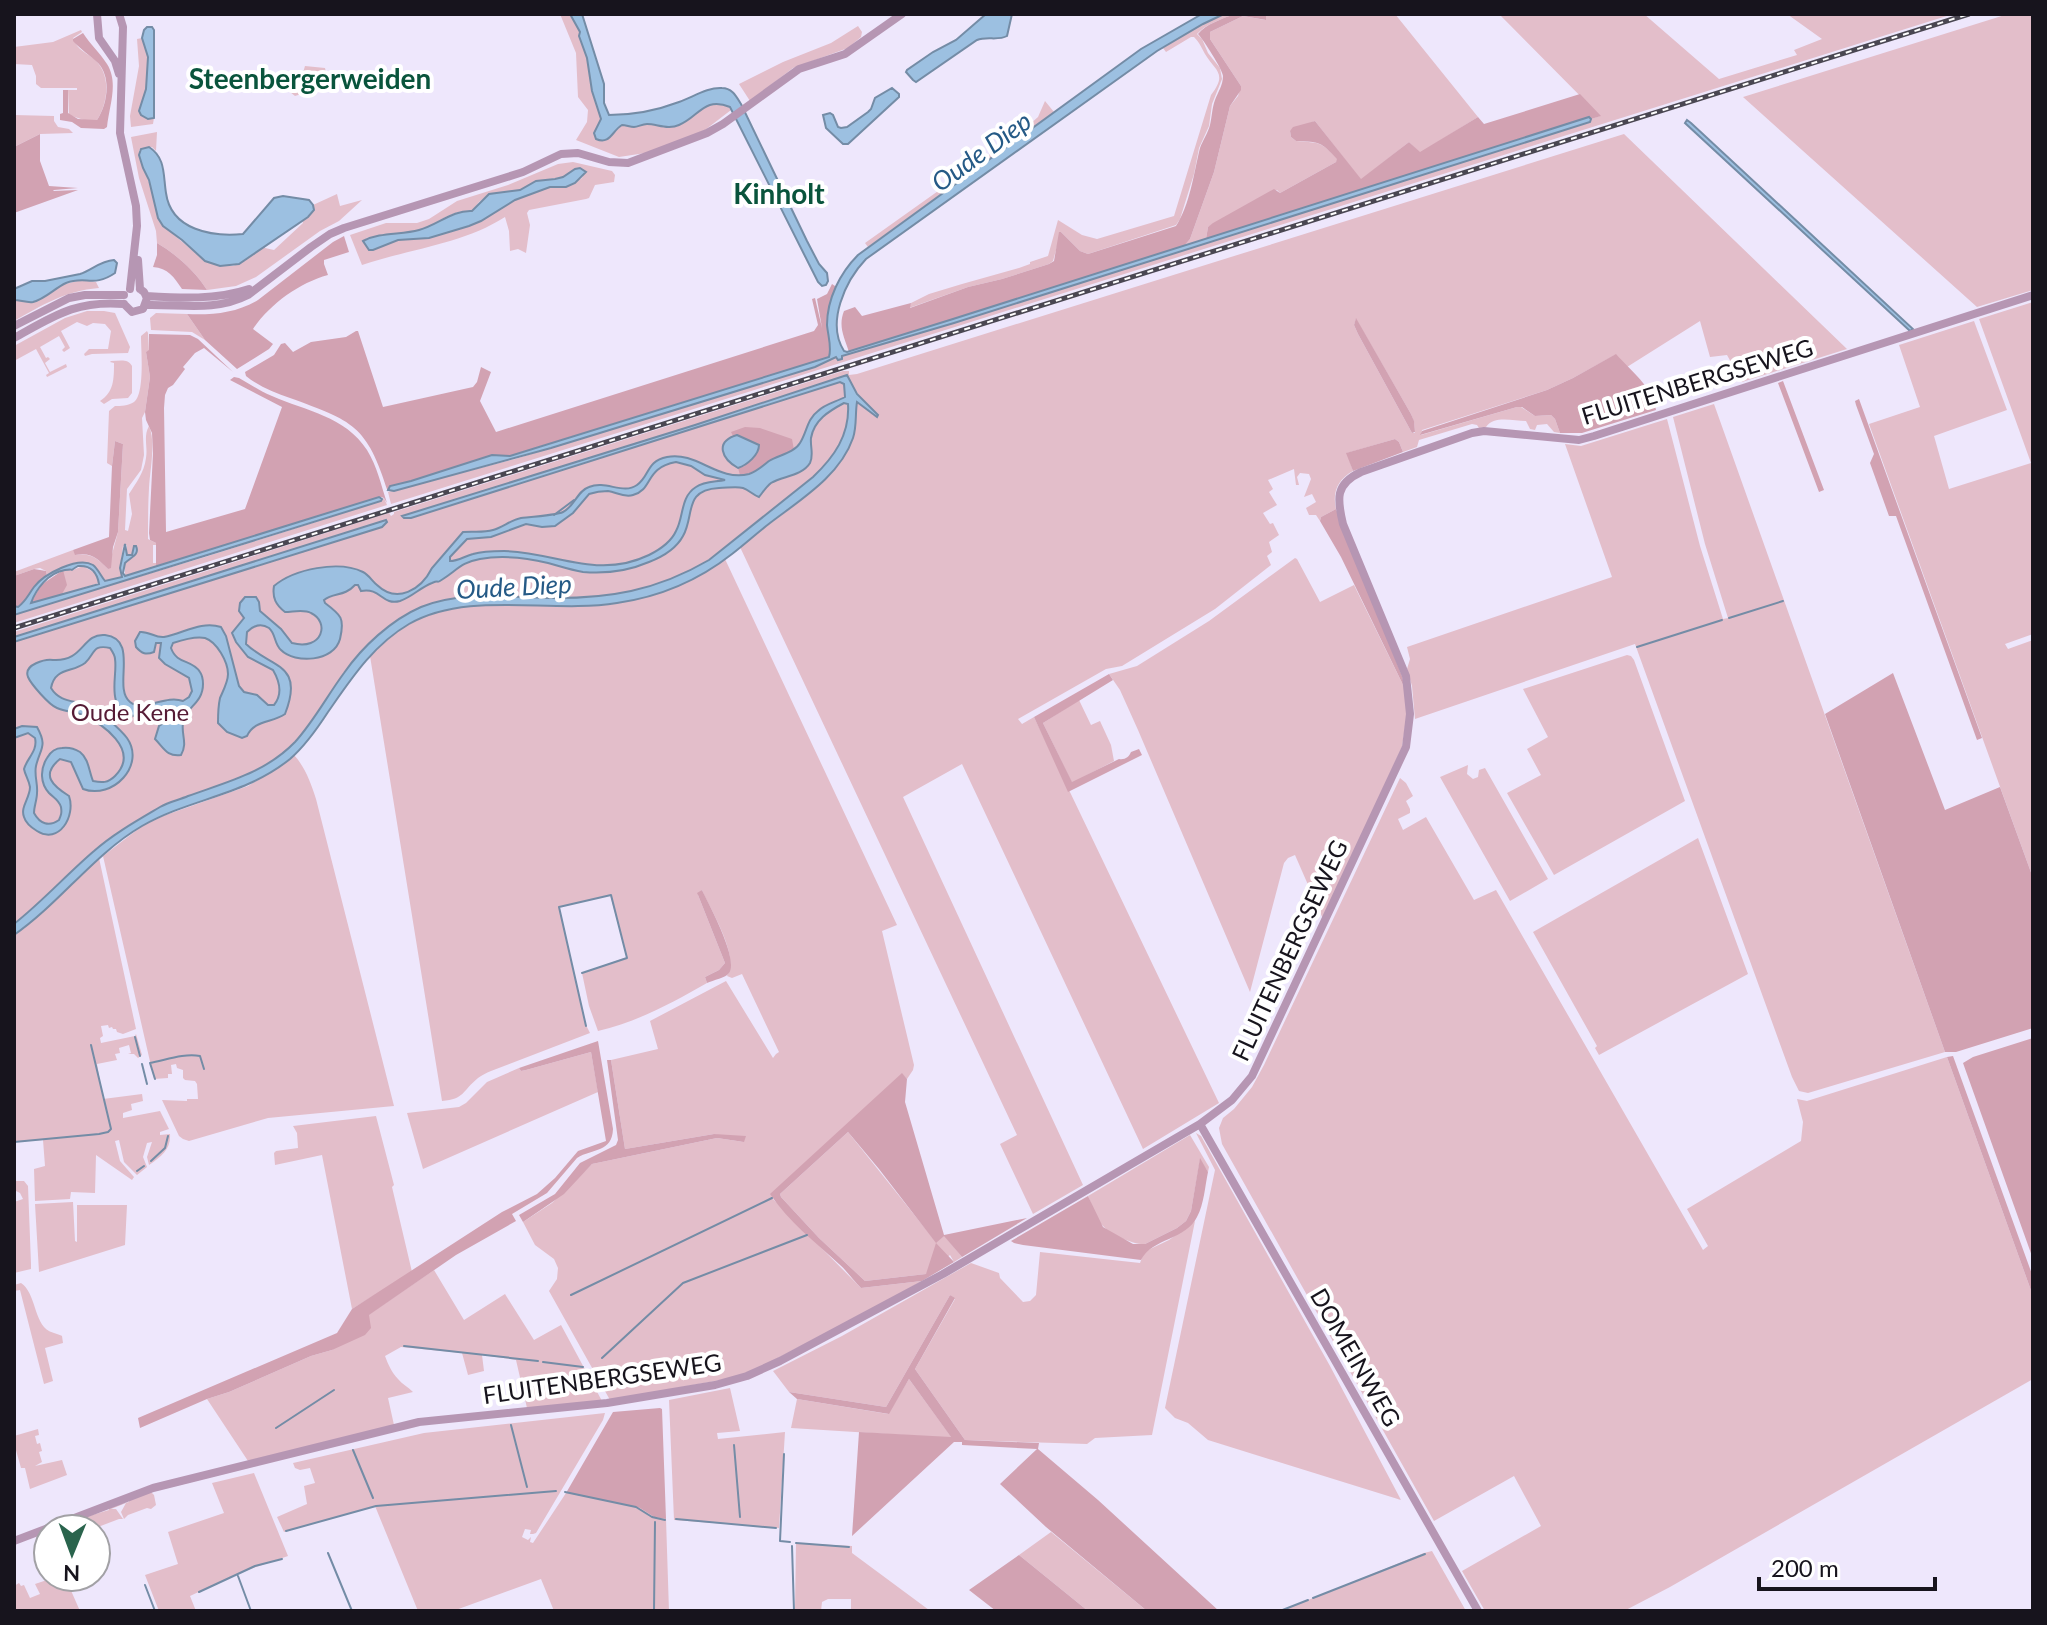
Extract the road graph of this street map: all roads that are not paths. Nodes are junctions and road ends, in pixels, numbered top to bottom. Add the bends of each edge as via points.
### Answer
1 (97, 14) edge
2 (119, 14) edge
3 (902, 14) edge
4 (120, 79) junction
5 (2033, 295) edge
6 (135, 296) junction
7 (14, 326) edge
8 (14, 338) edge
9 (1200, 1124) junction
10 (14, 1541) edge
11 (1478, 1611) edge

1 - 4 street via 99,38
2 - 4 street
3 - 6 street via 845,54 799,69 707,133 637,160 606,162 561,154 523,172 344,228 258,286 224,296
4 - 6 street via 120,133 136,206
5 - 9 street, FLUITENBERGSEWEG via 1594,436 1579,440 1472,433 1344,482 1339,500 1343,524 1406,676 1406,747 1252,1076 1232,1100
6 - 7 street via 69,298
6 - 8 street via 64,310
9 - 10 street, FLUITENBERGSEWEG via 943,1274 747,1376 607,1403 419,1422 153,1488
9 - 11 street, DOMEINWEG

